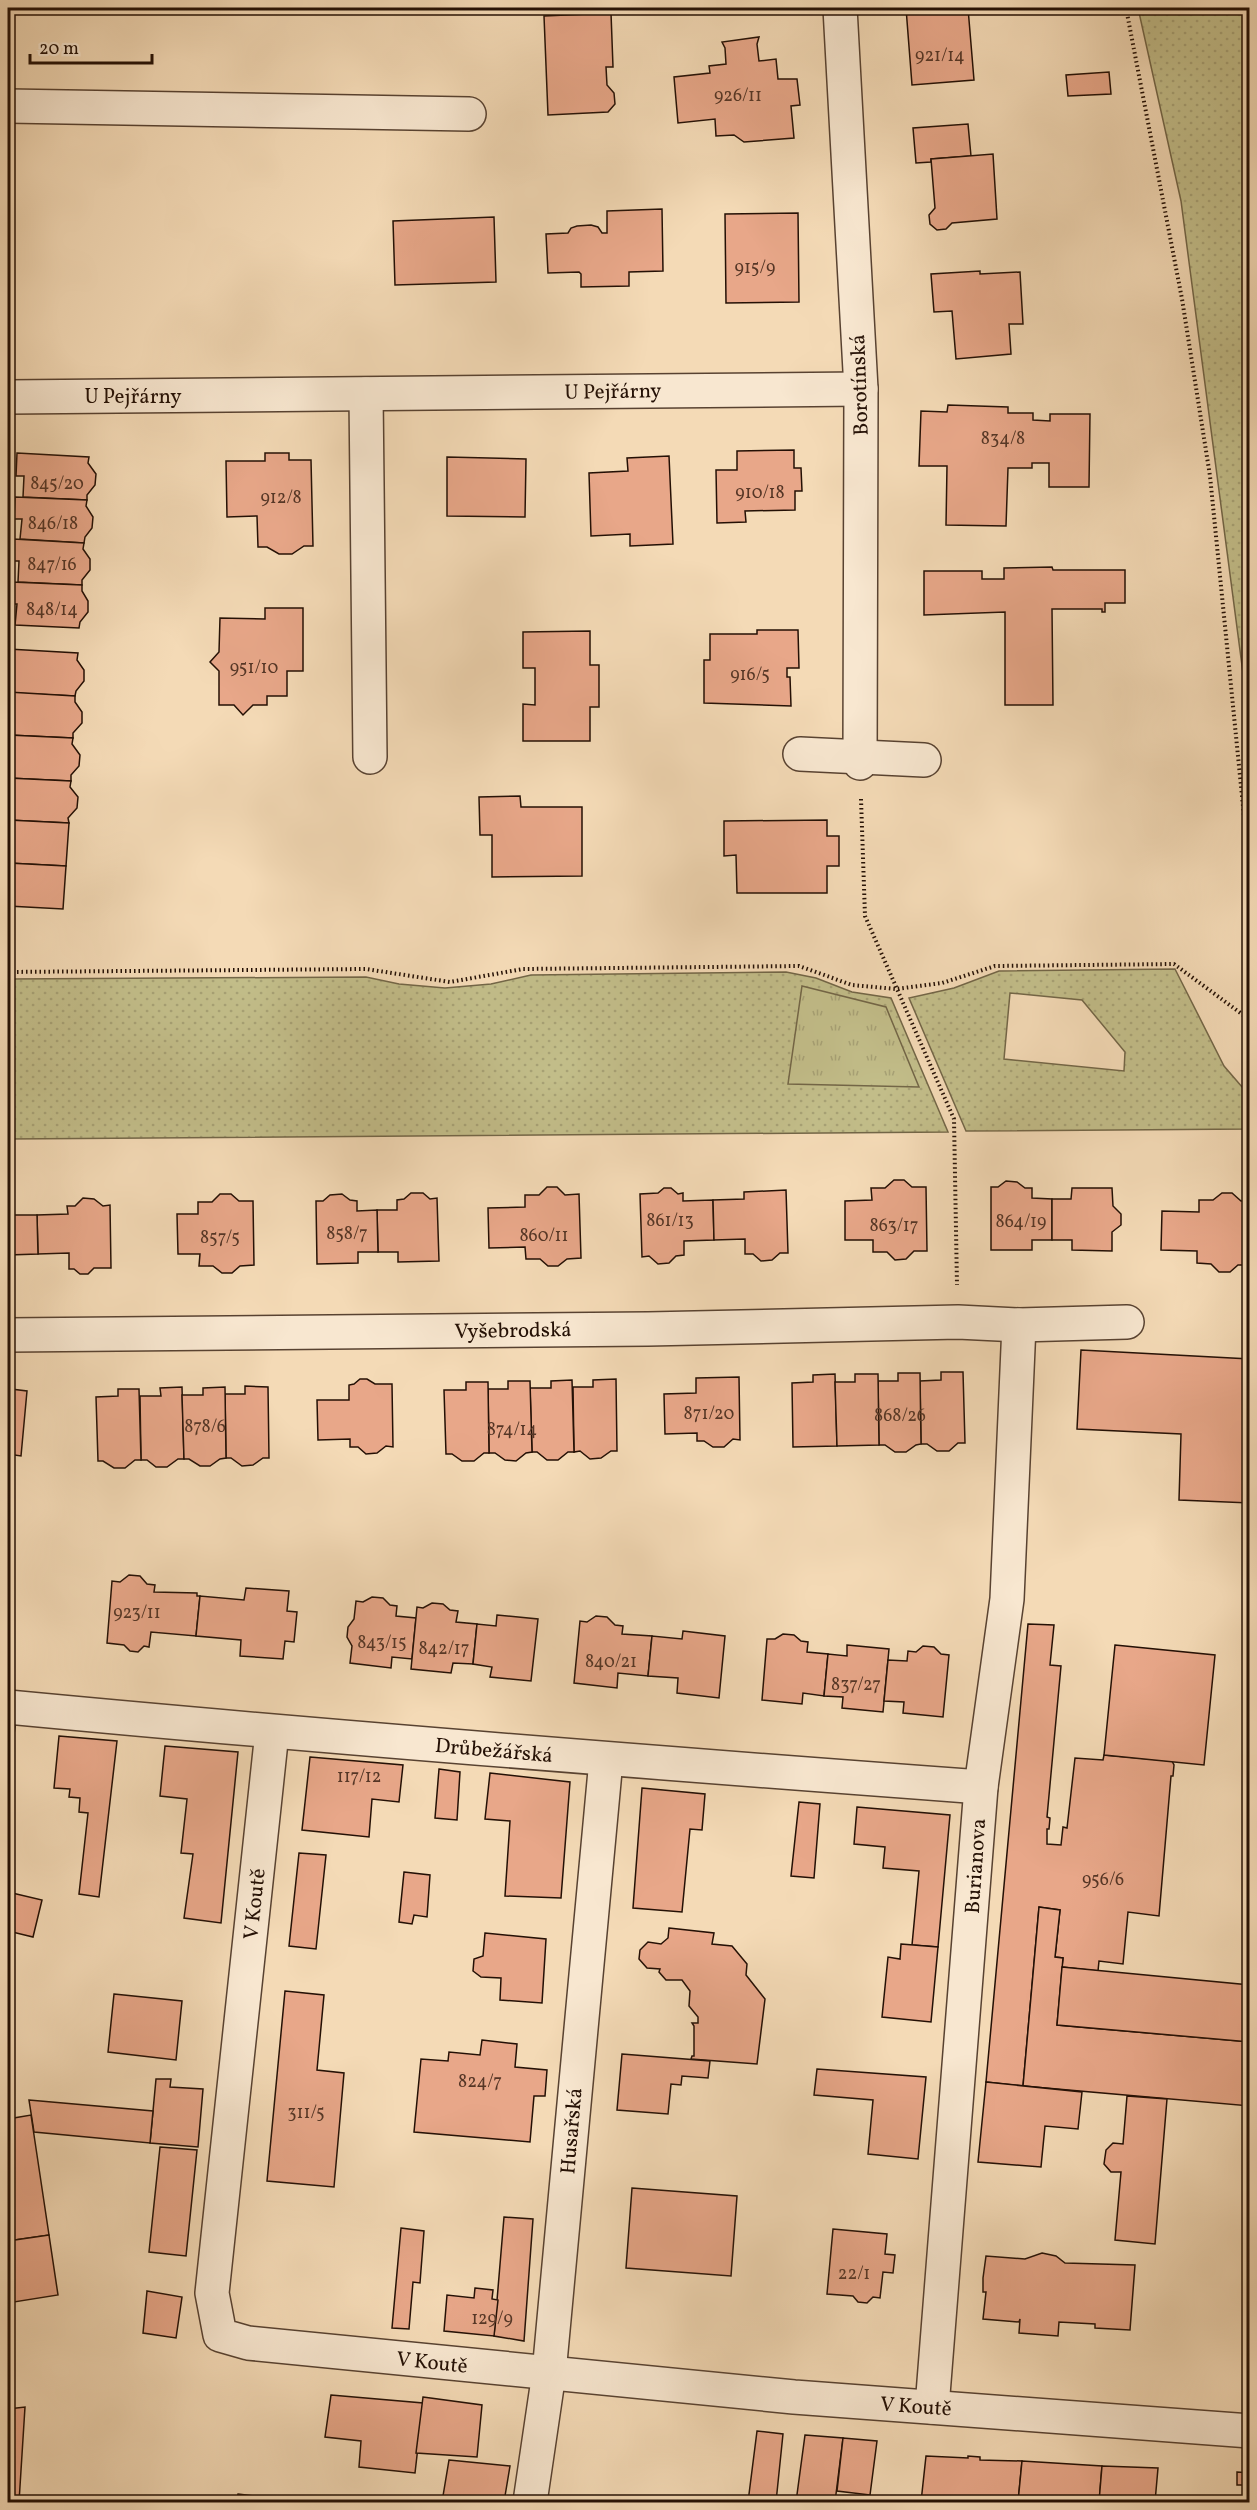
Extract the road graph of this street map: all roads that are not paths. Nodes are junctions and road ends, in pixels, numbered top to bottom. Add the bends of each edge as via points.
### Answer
1 (840, 8) edge
2 (8, 106) edge
3 (469, 114) dead end
4 (861, 389) junction
5 (366, 394) junction
6 (8, 397) edge
7 (800, 754) dead end
8 (370, 757) dead end
9 (860, 759) junction
10 (924, 759) dead end
11 (1127, 1322) dead end
12 (1019, 1325) junction
13 (8, 1335) edge
14 (8, 1707) edge
15 (272, 1732) junction
16 (606, 1760) junction
17 (981, 1787) junction
18 (549, 2373) junction
19 (932, 2407) junction
20 (1250, 2431) edge
21 (530, 2502) edge

1 - 4 street, Borotínská
2 - 3 street
4 - 5 street, U Pejřárny
4 - 9 street, Borotínská
5 - 6 street, U Pejřárny
5 - 8 street
7 - 9 street
9 - 10 street
11 - 12 street, Vyšebrodská
12 - 13 street, Vyšebrodská via 958,1322
12 - 17 street, Burianova via 1007,1599
14 - 15 street, Drůbežářská
15 - 16 street, Drůbežářská
15 - 18 street, V Koutě via 212,2293 220,2335 248,2343
16 - 17 street, Drůbežářská
16 - 18 street, Husařská
17 - 19 street, Burianova
18 - 19 street, V Koutě
18 - 21 street, Husařská
19 - 20 street, V Koutě

